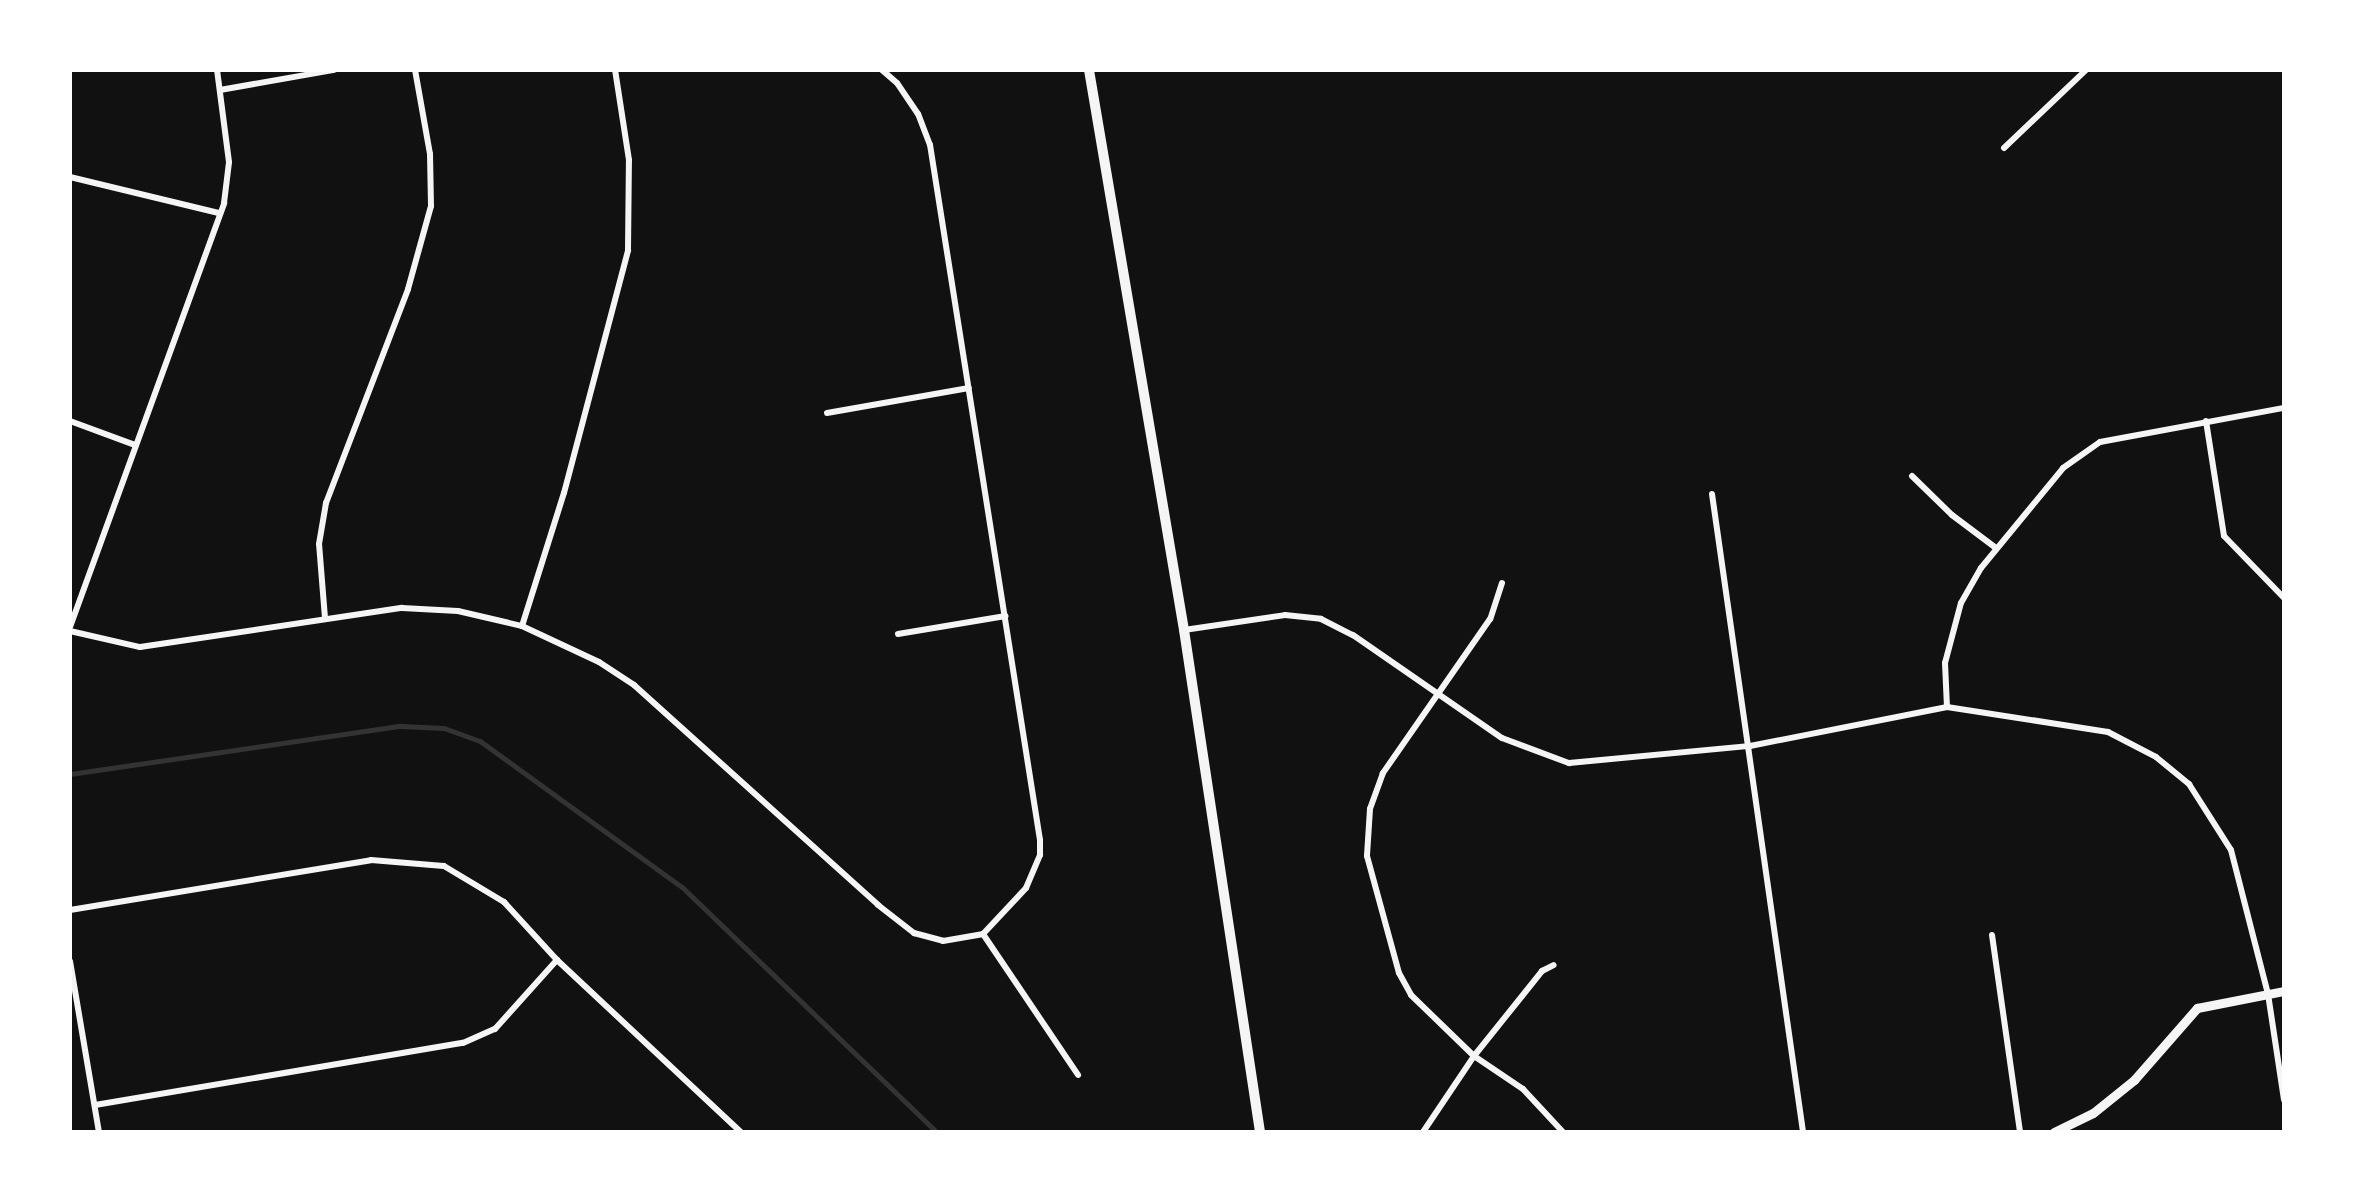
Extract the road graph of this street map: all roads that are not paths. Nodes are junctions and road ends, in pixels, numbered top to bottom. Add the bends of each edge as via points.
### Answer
1 (217, 70) edge
2 (334, 70) edge
3 (415, 70) edge
4 (615, 70) edge
5 (882, 70) edge
6 (1089, 70) edge
7 (2086, 70) edge
8 (220, 90) junction
9 (2004, 148) dead end
10 (70, 177) edge
11 (219, 213) junction
12 (969, 388) junction
13 (2284, 408) edge
14 (826, 413) dead end
15 (70, 421) edge
16 (2206, 421) junction
17 (135, 445) junction
18 (1912, 476) dead end
19 (1712, 494) dead end
20 (1996, 548) junction
21 (1502, 583) dead end
22 (2284, 598) edge
23 (1006, 616) junction
24 (325, 618) junction
25 (522, 626) junction
26 (70, 629) edge
27 (1184, 630) junction
28 (898, 634) dead end
29 (1439, 692) junction
30 (1947, 707) junction
31 (1750, 746) junction
32 (70, 910) edge
33 (983, 934) junction
34 (1992, 935) dead end
35 (557, 960) junction
36 (70, 961) edge
37 (1554, 965) dead end
38 (2284, 991) edge
39 (2268, 994) junction
40 (1474, 1056) junction
41 (1078, 1074) dead end
42 (2284, 1100) edge
43 (95, 1105) junction
44 (739, 1131) edge
45 (99, 1132) edge
46 (1260, 1132) edge
47 (1423, 1132) edge
48 (1563, 1132) edge
49 (1804, 1132) edge
50 (2020, 1132) edge
51 (2054, 1132) edge

1 - 8 street
2 - 8 street
3 - 24 street via 430,154 431,206 408,289 326,503 319,544
4 - 25 street via 629,160 628,250
5 - 12 street via 918,114 930,145
6 - 27 main road
7 - 9 street
8 - 11 street via 229,162
10 - 11 street
11 - 17 street
12 - 14 street
12 - 23 street
13 - 16 street
15 - 17 street
16 - 20 street via 2085,449
16 - 22 street via 2224,536
17 - 26 street
18 - 20 street
19 - 31 street
20 - 30 street via 1961,602 1952,630
21 - 29 street via 1490,619
23 - 28 street
23 - 33 street via 1040,856 1026,888
24 - 25 street via 402,608 458,610
24 - 26 street via 140,646
25 - 33 street via 634,685 914,933 944,941
27 - 29 street via 1285,614 1322,620
27 - 46 main road
29 - 31 street via 1502,738 1569,763
29 - 40 street via 1383,773 1370,810 1367,856 1405,984 1428,1016
30 - 31 street
30 - 39 street via 2098,728 2156,757 2189,784 2231,850
31 - 49 street
32 - 35 street via 396,859 444,866 487,890
33 - 41 street
34 - 50 street
35 - 43 street via 495,1029 463,1042
35 - 44 street
36 - 43 street
37 - 40 street via 1542,971
38 - 39 street
39 - 42 street
39 - 51 street via 2197,1008 2134,1080 2094,1114
40 - 47 street
40 - 48 street via 1522,1089
43 - 45 street

